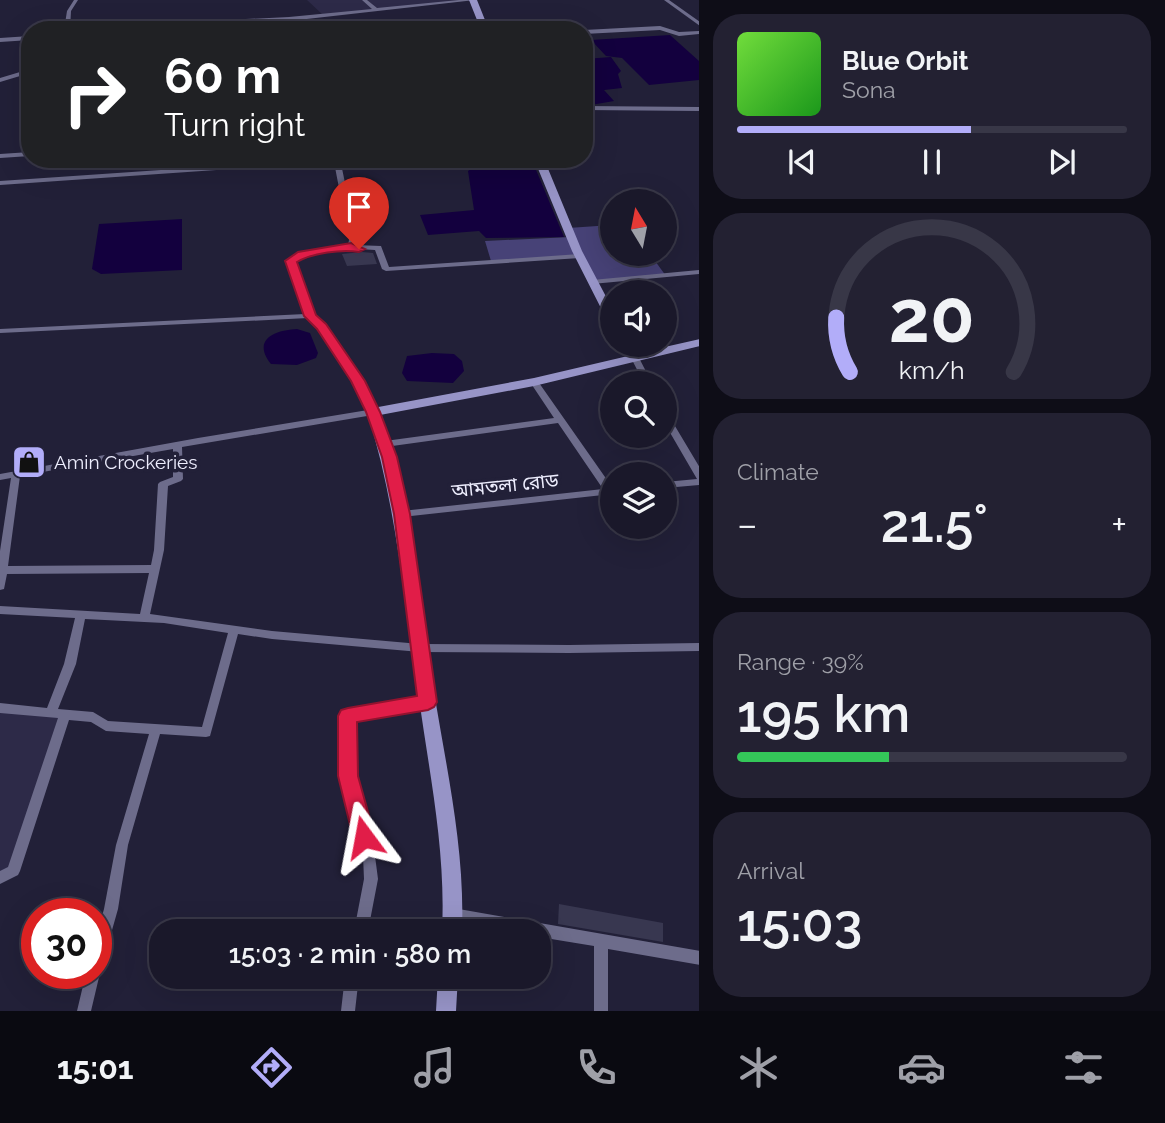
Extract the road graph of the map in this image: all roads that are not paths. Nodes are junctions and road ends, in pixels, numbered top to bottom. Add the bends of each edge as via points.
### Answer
1 (76, 0) edge
2 (364, 0) edge
3 (473, 0) edge
4 (666, 0) edge
5 (375, 9) junction
6 (68, 21) edge
7 (239, 21) edge
8 (481, 21) edge
9 (699, 25) edge
10 (593, 32) edge
11 (699, 33) edge
12 (21, 39) edge
13 (0, 40) edge
14 (21, 74) edge
15 (0, 80) edge
16 (593, 108) edge
17 (699, 109) edge
18 (21, 155) edge
19 (0, 156) edge
20 (220, 168) edge
21 (339, 168) edge
22 (544, 168) edge
23 (0, 183) edge
24 (351, 247) junction
25 (580, 256) junction
26 (699, 272) edge
27 (592, 282) junction
28 (600, 296) edge
29 (310, 316) junction
30 (0, 331) edge
31 (699, 342) edge
32 (635, 358) junction
33 (642, 371) edge
34 (534, 382) junction
35 (373, 412) junction
36 (559, 420) junction
37 (677, 439) edge
38 (177, 444) junction
39 (385, 444) junction
40 (16, 475) junction
41 (600, 476) edge
42 (0, 477) edge
43 (699, 480) edge
44 (677, 483) edge
45 (600, 492) edge
46 (402, 514) junction
47 (155, 569) junction
48 (2, 570) edge
49 (0, 586) edge
50 (1, 612) edge
51 (80, 615) junction
52 (144, 618) junction
53 (234, 629) junction
54 (699, 647) edge
55 (420, 648) junction
56 (428, 702) junction
57 (0, 708) edge
58 (51, 713) junction
59 (65, 714) junction
60 (156, 728) junction
61 (0, 878) edge
62 (112, 903) edge
63 (363, 919) edge
64 (453, 919) edge
65 (551, 935) edge
66 (601, 941) junction
67 (699, 958) edge
68 (89, 989) edge
69 (351, 989) edge
70 (447, 989) edge
71 (84, 1011) edge
72 (348, 1011) edge
73 (446, 1011) edge
74 (601, 1011) edge

1 - 6 street
2 - 5 street
3 - 5 street
3 - 8 main road
4 - 9 street
5 - 7 street
10 - 11 street via 660,29
12 - 13 street
14 - 15 street
16 - 17 street
18 - 19 street
20 - 23 street
21 - 24 street
22 - 25 main road
24 - 25 street via 378,248 386,269
24 - 29 street via 302,254 291,261
25 - 27 main road
26 - 27 street
27 - 28 main road
29 - 30 street
29 - 35 street via 341,354
31 - 32 main road
32 - 33 street
32 - 34 main road
34 - 35 main road
34 - 36 street
35 - 38 street
35 - 39 main road
36 - 39 street
36 - 41 street
37 - 43 street
38 - 40 street
38 - 47 street via 178,479 163,484
39 - 46 main road
40 - 42 street
40 - 48 street
43 - 44 street
45 - 46 street, আমতলা রোড
46 - 55 main road
47 - 48 street
47 - 52 street
48 - 49 street
50 - 51 street
51 - 52 street
51 - 58 street via 70,664
52 - 53 street
53 - 55 street
53 - 60 street via 206,732
54 - 55 street
55 - 56 main road
56 - 63 street via 348,716 348,776 371,879
56 - 64 main road via 447,827
57 - 58 street
58 - 59 street
59 - 60 street via 93,717 106,726
59 - 61 street via 13,871
60 - 62 street via 122,845
65 - 66 street
66 - 67 street
66 - 74 street
68 - 71 street
69 - 72 street
70 - 73 main road

